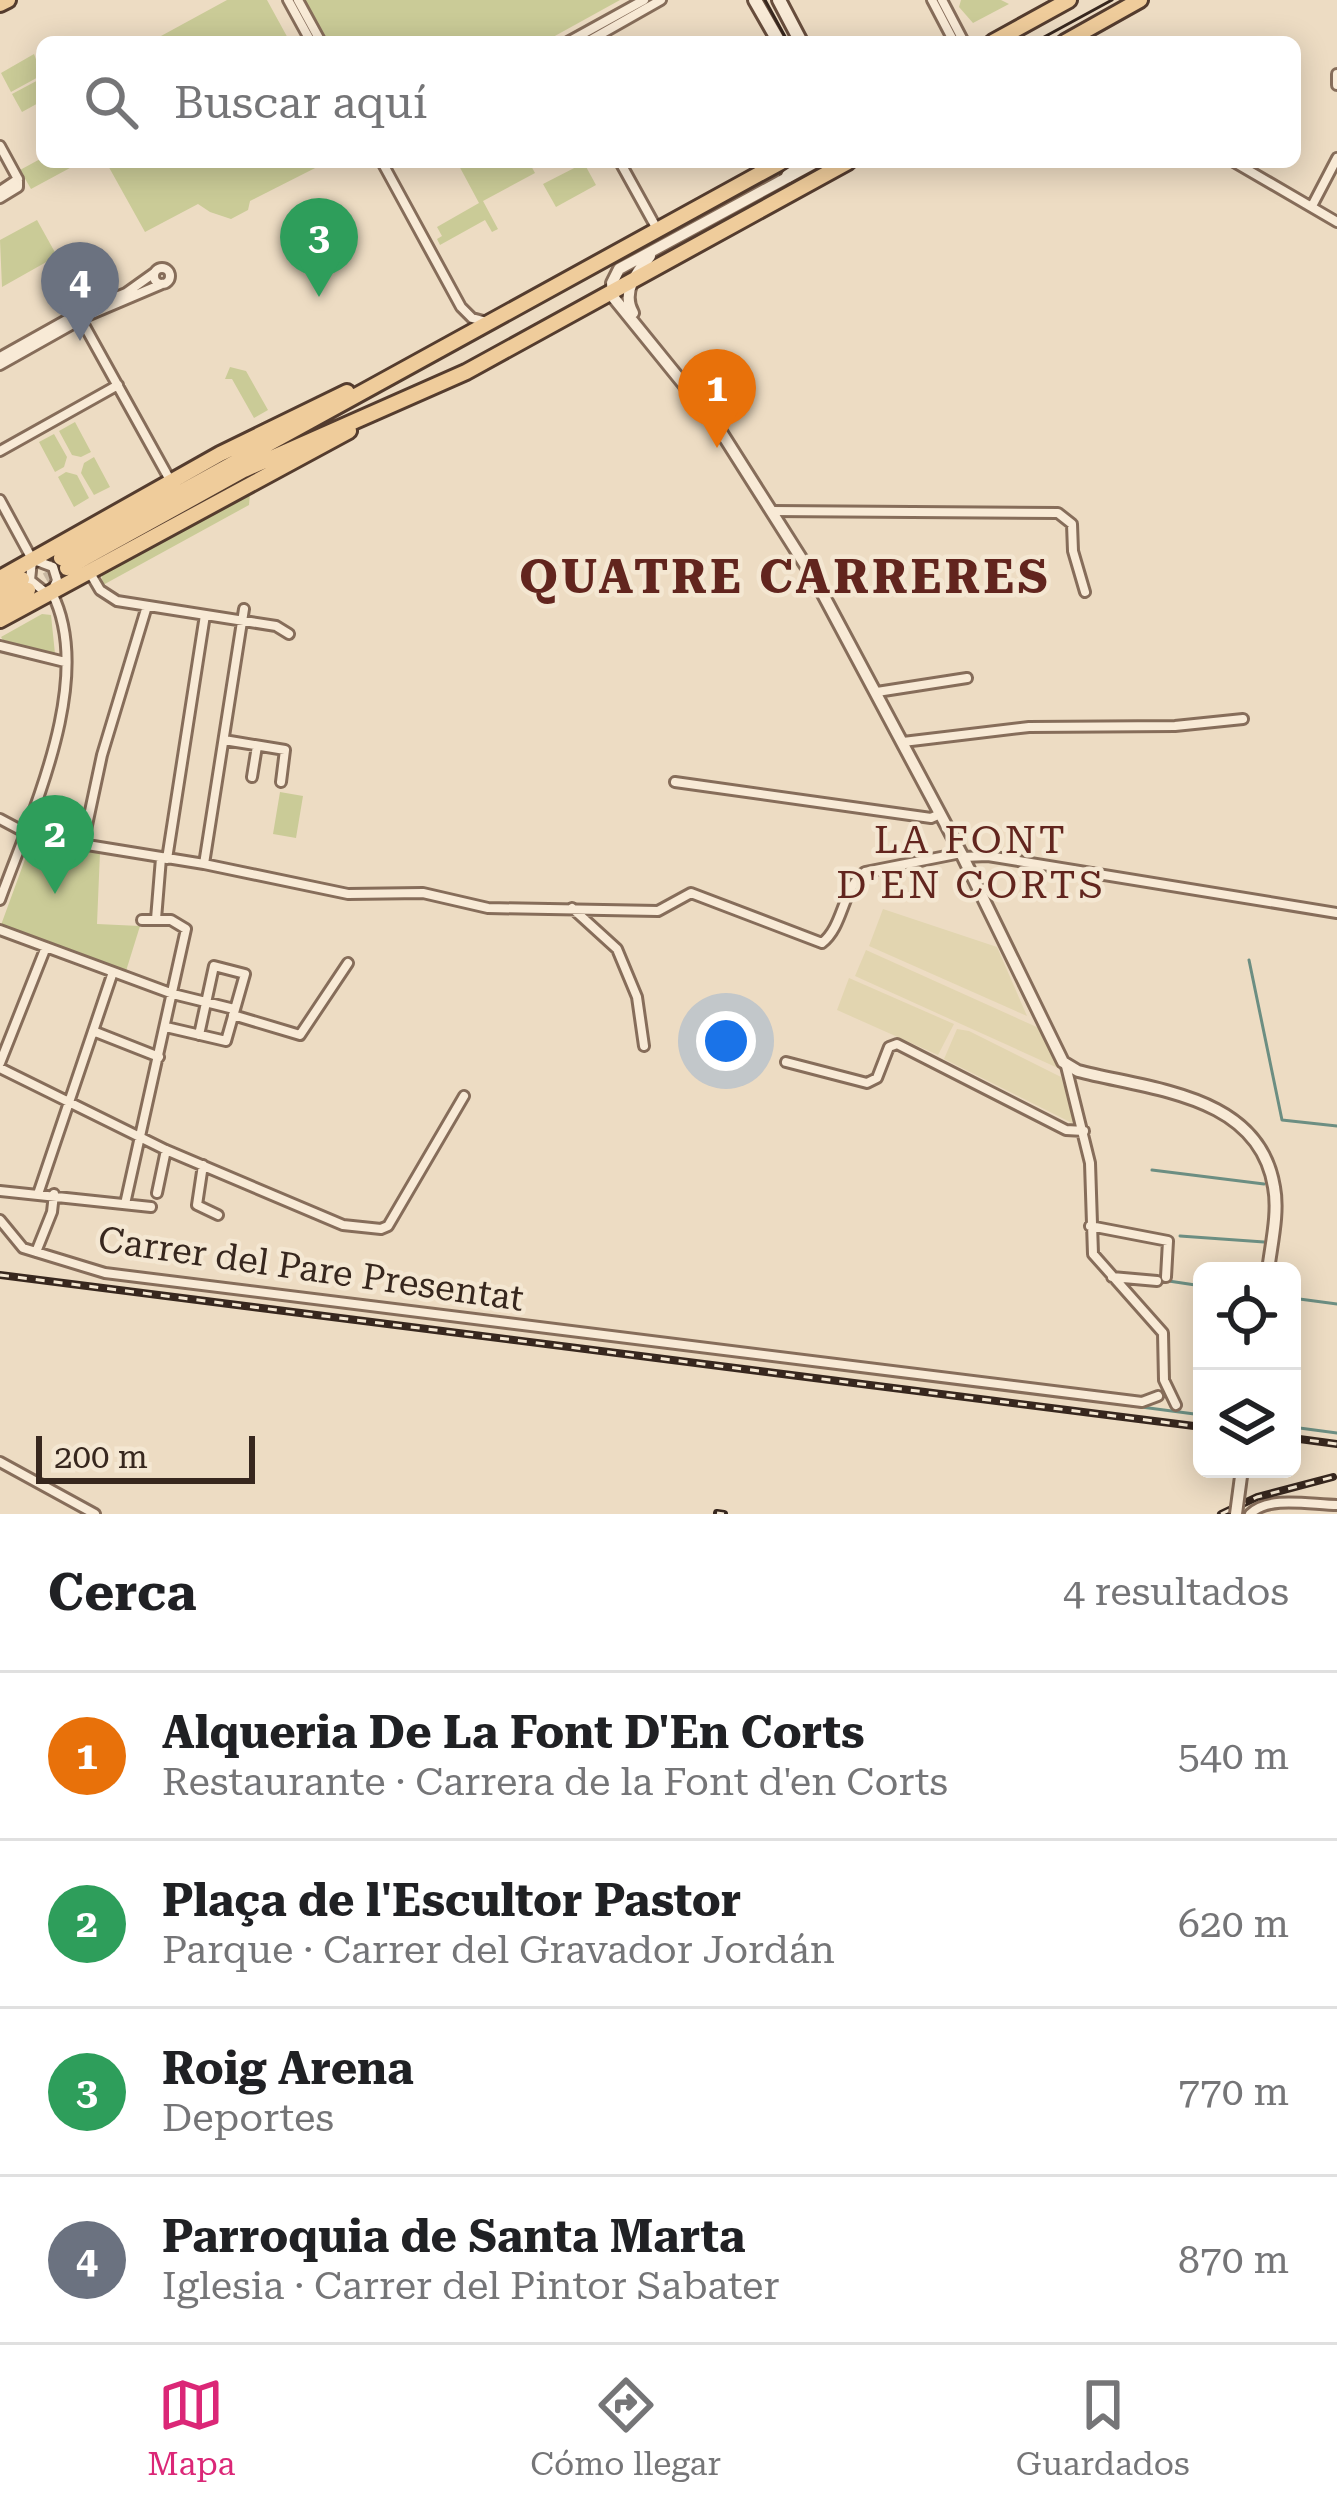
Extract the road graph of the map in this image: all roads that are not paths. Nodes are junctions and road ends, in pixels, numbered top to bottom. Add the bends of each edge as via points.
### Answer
1 (288, 0) edge
2 (298, 0) edge
3 (644, 0) edge
4 (661, 0) edge
5 (755, 0) edge
6 (778, 0) edge
7 (932, 0) edge
8 (941, 0) edge
9 (1069, 0) edge
10 (1139, 0) edge
11 (308, 36) edge
12 (318, 36) edge
13 (579, 36) edge
14 (598, 36) edge
15 (775, 36) edge
16 (799, 36) edge
17 (951, 36) edge
18 (961, 36) edge
19 (1004, 36) edge
20 (1075, 36) edge
21 (1337, 74) edge
22 (1337, 85) edge
23 (0, 146) edge
24 (1337, 158) edge
25 (385, 168) edge
26 (623, 168) edge
27 (837, 168) edge
28 (1245, 168) edge
29 (784, 169) edge
30 (0, 195) edge
31 (1312, 206) junction
32 (1337, 222) edge
33 (662, 237) junction
34 (154, 273) junction
35 (633, 280) junction
36 (162, 284) junction
37 (611, 293) junction
38 (461, 307) junction
39 (80, 317) junction
40 (489, 322) junction
41 (644, 332) junction
42 (462, 337) junction
43 (0, 361) edge
44 (386, 380) junction
45 (118, 385) junction
46 (400, 402) junction
47 (0, 451) edge
48 (171, 481) junction
49 (0, 500) edge
50 (770, 511) junction
51 (33, 560) junction
52 (89, 572) junction
53 (0, 578) edge
54 (0, 591) edge
55 (51, 592) junction
56 (1085, 592) dead end
57 (0, 605) edge
58 (147, 605) junction
59 (244, 609) dead end
60 (205, 615) junction
61 (0, 620) edge
62 (242, 621) junction
63 (289, 634) dead end
64 (0, 646) edge
65 (65, 662) junction
66 (967, 678) dead end
67 (877, 692) junction
68 (1244, 719) dead end
69 (224, 740) junction
70 (903, 742) junction
71 (257, 746) junction
72 (252, 777) dead end
73 (280, 782) dead end
74 (675, 782) dead end
75 (940, 814) junction
76 (0, 819) edge
77 (25, 830) junction
78 (83, 844) junction
79 (962, 855) junction
80 (164, 858) junction
81 (204, 864) junction
82 (0, 900) edge
83 (571, 907) junction
84 (1337, 913) edge
85 (156, 919) junction
86 (142, 920) dead end
87 (0, 930) edge
88 (46, 947) junction
89 (348, 963) dead end
90 (113, 972) junction
91 (173, 994) junction
92 (206, 1002) junction
93 (234, 1012) junction
94 (166, 1027) junction
95 (93, 1031) junction
96 (199, 1035) junction
97 (644, 1046) dead end
98 (159, 1057) junction
99 (787, 1062) dead end
100 (1066, 1064) junction
101 (0, 1065) edge
102 (464, 1096) dead end
103 (70, 1103) junction
104 (1084, 1131) junction
105 (141, 1138) junction
106 (166, 1150) junction
107 (202, 1165) junction
108 (0, 1191) edge
109 (157, 1192) dead end
110 (38, 1194) junction
111 (54, 1195) junction
112 (125, 1204) junction
113 (152, 1207) dead end
114 (218, 1215) dead end
115 (0, 1220) edge
116 (1090, 1226) junction
117 (36, 1252) junction
118 (1269, 1262) edge
119 (1110, 1276) junction
120 (1158, 1396) dead end
121 (1175, 1405) dead end
122 (0, 1462) edge
123 (1241, 1478) edge
124 (1337, 1505) edge
125 (95, 1514) edge
126 (1237, 1514) edge
127 (1250, 1514) edge

1 - 11 street
2 - 12 street
3 - 13 street
4 - 14 street
5 - 15 main road
6 - 16 main road
7 - 17 street
8 - 18 street
9 - 19 main road
10 - 20 main road
21 - 22 street
23 - 30 street via 18,187
24 - 31 street
25 - 38 street
26 - 33 street
27 - 35 main road
28 - 31 street
29 - 33 main road
31 - 32 street
33 - 35 street
33 - 37 street via 619,269
33 - 40 main road
34 - 36 street
34 - 36 street via 169,271
34 - 39 street
35 - 37 main road
35 - 41 street via 629,306
36 - 39 street
37 - 41 street
37 - 46 main road
38 - 40 street
38 - 42 street
39 - 43 street
39 - 45 street
40 - 42 main road
41 - 50 street
42 - 44 main road
44 - 46 main road via 64,563 317,435
44 - 48 main road via 318,405
45 - 47 street
45 - 48 street
46 - 52 main road
48 - 51 main road
49 - 51 street
50 - 56 street via 1058,513 1072,524
50 - 67 street
51 - 53 main road
51 - 55 street via 30,580
51 - 55 street via 53,567
52 - 55 main road
52 - 58 street via 110,598
54 - 57 main road via 25,584
55 - 61 main road
55 - 65 street via 64,621
58 - 60 street
58 - 78 street
59 - 62 street
60 - 62 street
60 - 80 street
62 - 63 street
62 - 69 street
64 - 65 street
65 - 77 street via 55,746
66 - 67 street
67 - 70 street
68 - 70 street via 1029,727
69 - 71 street
69 - 81 street
70 - 75 street
71 - 72 street
71 - 73 street via 285,750
74 - 75 street via 867,812
75 - 79 street
76 - 77 street
77 - 78 street
77 - 82 street
78 - 80 street
79 - 83 street via 856,878 822,943 691,892 658,911
79 - 84 street
79 - 100 street
80 - 81 street
80 - 85 street
81 - 83 street via 348,894
83 - 97 street via 617,949 637,997
85 - 86 street
85 - 91 street via 185,927
87 - 88 street
88 - 90 street
88 - 101 street
89 - 93 street via 299,1035
90 - 91 street
90 - 95 street
91 - 92 street
91 - 94 street
92 - 93 street
92 - 93 street via 214,967 244,974
92 - 96 street
93 - 96 street via 226,1041
94 - 96 street
94 - 98 street
95 - 98 street
95 - 103 street
98 - 105 street
99 - 104 street via 867,1083 897,1044 1066,1130
100 - 104 street
100 - 118 street via 1202,1101 1254,1137 1275,1188
101 - 103 street
102 - 107 street via 381,1229 344,1225
103 - 105 street
103 - 110 street
104 - 116 street
105 - 106 street
105 - 112 street
106 - 107 street
106 - 109 street
107 - 114 street via 197,1205
108 - 110 street, Carrer del Pare Presentat
110 - 111 street, Carrer del Pare Presentat
111 - 112 street, Carrer del Pare Presentat
111 - 117 street, Carrer del Pare Presentat
112 - 113 street, Carrer del Pare Presentat
115 - 117 street, Carrer del Pare Presentat via 22,1248
116 - 119 street via 1090,1249
116 - 119 street via 1168,1241 1161,1279
117 - 120 street, Carrer del Pare Presentat via 105,1274 382,1310 1142,1402
119 - 121 street via 1163,1333 1163,1380
122 - 125 street
123 - 126 street, bridge
124 - 127 street via 1271,1504

